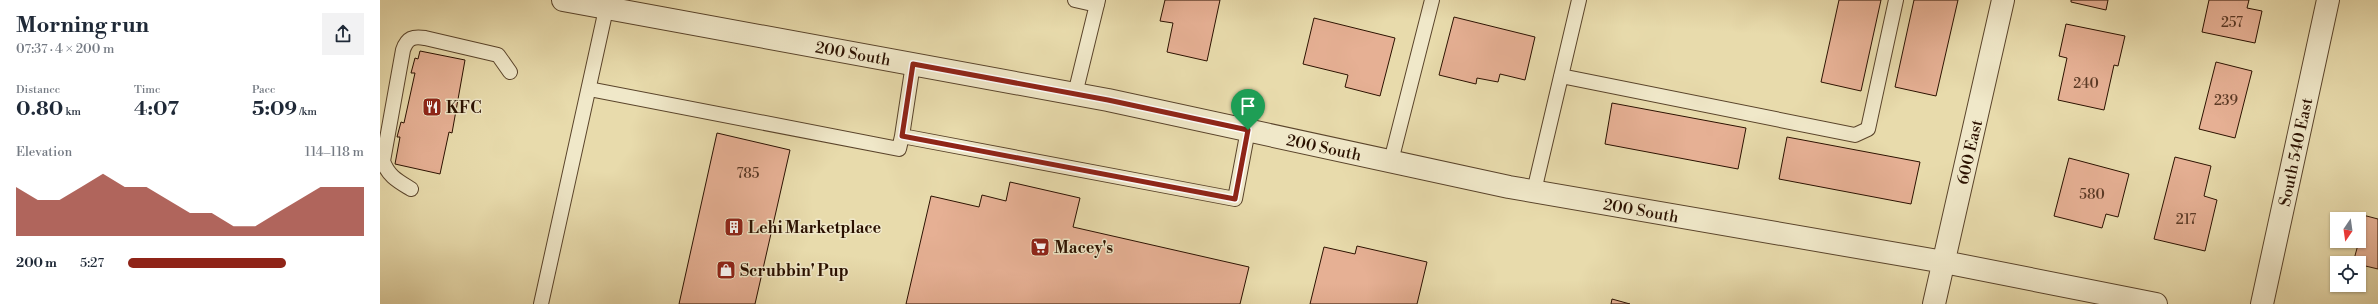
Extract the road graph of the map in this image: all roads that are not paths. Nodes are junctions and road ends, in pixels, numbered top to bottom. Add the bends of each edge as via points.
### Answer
1 (563, 0) edge
2 (1075, 0) edge
3 (1432, 0) edge
4 (1579, 0) edge
5 (1896, 0) edge
6 (2003, 0) edge
7 (2328, 0) edge
8 (1097, 3) edge
9 (608, 4) edge
10 (913, 64) junction
11 (510, 72) dead end
12 (1561, 76) junction
13 (589, 89) junction
14 (1075, 94) junction
15 (1248, 130) junction
16 (902, 136) junction
17 (1391, 161) junction
18 (412, 189) dead end
19 (1534, 191) junction
20 (1944, 262) junction
21 (541, 304) edge
22 (1934, 304) edge
23 (2156, 304) edge
24 (2262, 304) edge

1 - 9 street, 200 South
2 - 8 lane
3 - 17 lane
4 - 12 lane
5 - 12 lane via 1868,129 1855,135
6 - 20 street, 600 East
7 - 24 street, South 540 East
8 - 14 lane
9 - 10 street, 200 South
9 - 13 lane
10 - 14 street, 200 South
10 - 16 lane
11 - 18 lane via 498,55 415,36 405,44 383,161 386,170 393,177
12 - 19 lane
13 - 16 lane via 899,149
13 - 21 lane
14 - 15 street, 200 South
15 - 16 lane via 1235,199
15 - 17 street, 200 South
17 - 19 street, 200 South
19 - 20 street, 200 South
20 - 22 street, 600 East
20 - 23 street, 200 South

